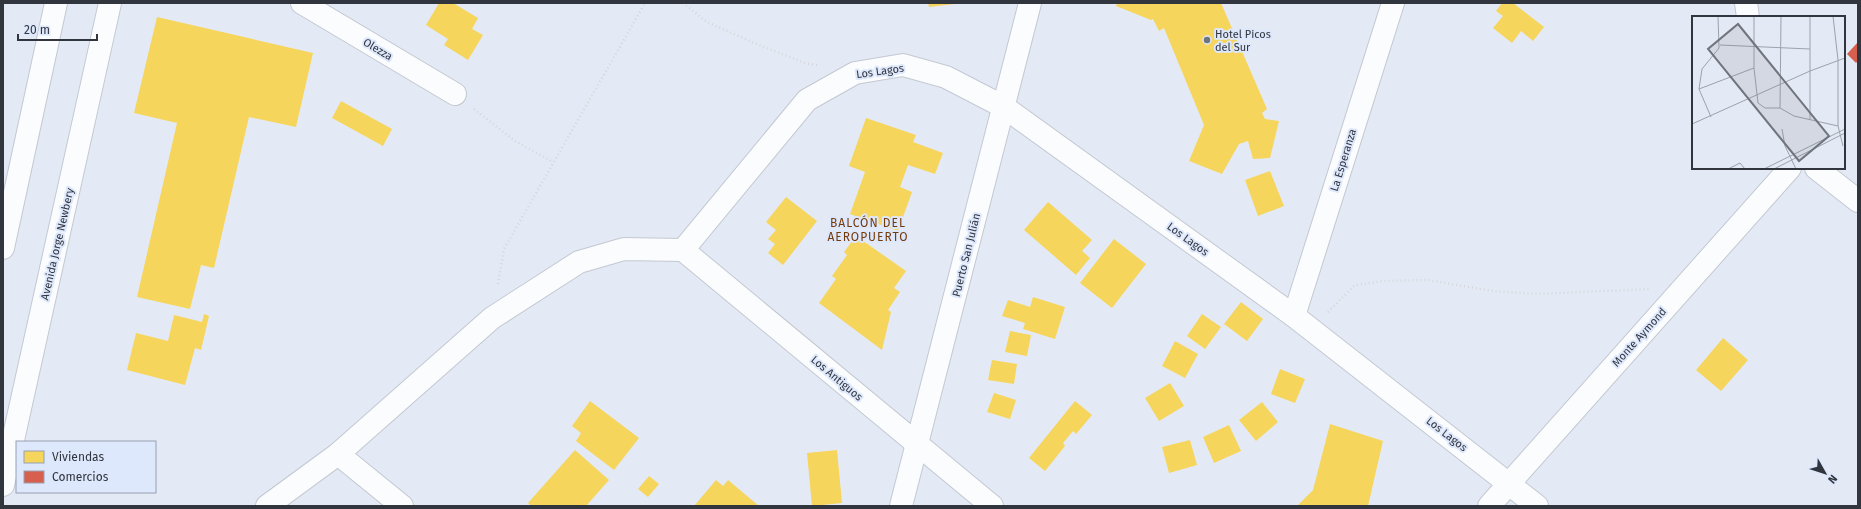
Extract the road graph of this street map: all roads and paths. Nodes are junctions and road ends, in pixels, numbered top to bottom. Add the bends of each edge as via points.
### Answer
1 (56, 3) edge
2 (110, 3) edge
3 (302, 3) edge
4 (645, 3) edge
5 (683, 3) edge
6 (1030, 3) edge
7 (1392, 3) edge
8 (1746, 3) edge
9 (1748, 16) edge
10 (855, 73) junction
11 (455, 94) joint
12 (1004, 107) junction
13 (552, 162) junction
14 (1789, 169) edge
15 (1817, 169) edge
16 (1858, 201) edge
17 (3, 248) edge
18 (683, 250) junction
19 (1683, 288) junction
20 (1294, 316) junction
21 (492, 318) junction
22 (1311, 329) junction
23 (917, 444) junction
24 (338, 454) junction
25 (1509, 483) junction
26 (3, 485) edge
27 (267, 506) edge
28 (402, 506) edge
29 (901, 506) edge
30 (992, 506) edge
31 (1489, 506) edge
32 (1537, 506) edge

1 - 17 street
2 - 26 street, Avenida Jorge Newbery
3 - 11 street, Olezza
4 - 13 path
5 - 10 path via 707,22 754,43 805,63
6 - 12 street, Puerto San Julián
7 - 20 street, La Esperanza
8 - 9 street
10 - 12 street, Los Lagos via 903,65 946,77
10 - 18 street, Los Lagos via 807,100
11 - 13 path via 515,141
12 - 20 street, Los Lagos
12 - 23 street, Puerto San Julián
13 - 21 path via 504,249
14 - 19 street, Monte Aymond
15 - 16 street
18 - 21 street via 624,249 579,262
18 - 23 street, Los Antiguos
19 - 22 path via 1535,294 1493,291 1427,280 1384,281 1354,285
19 - 25 street, Monte Aymond
20 - 22 street, Los Lagos
21 - 24 street
22 - 25 street, Los Lagos
23 - 29 street, Puerto San Julián
23 - 30 street, Los Antiguos
24 - 27 street
24 - 28 street
25 - 31 street, Monte Aymond
25 - 32 street, Los Lagos

